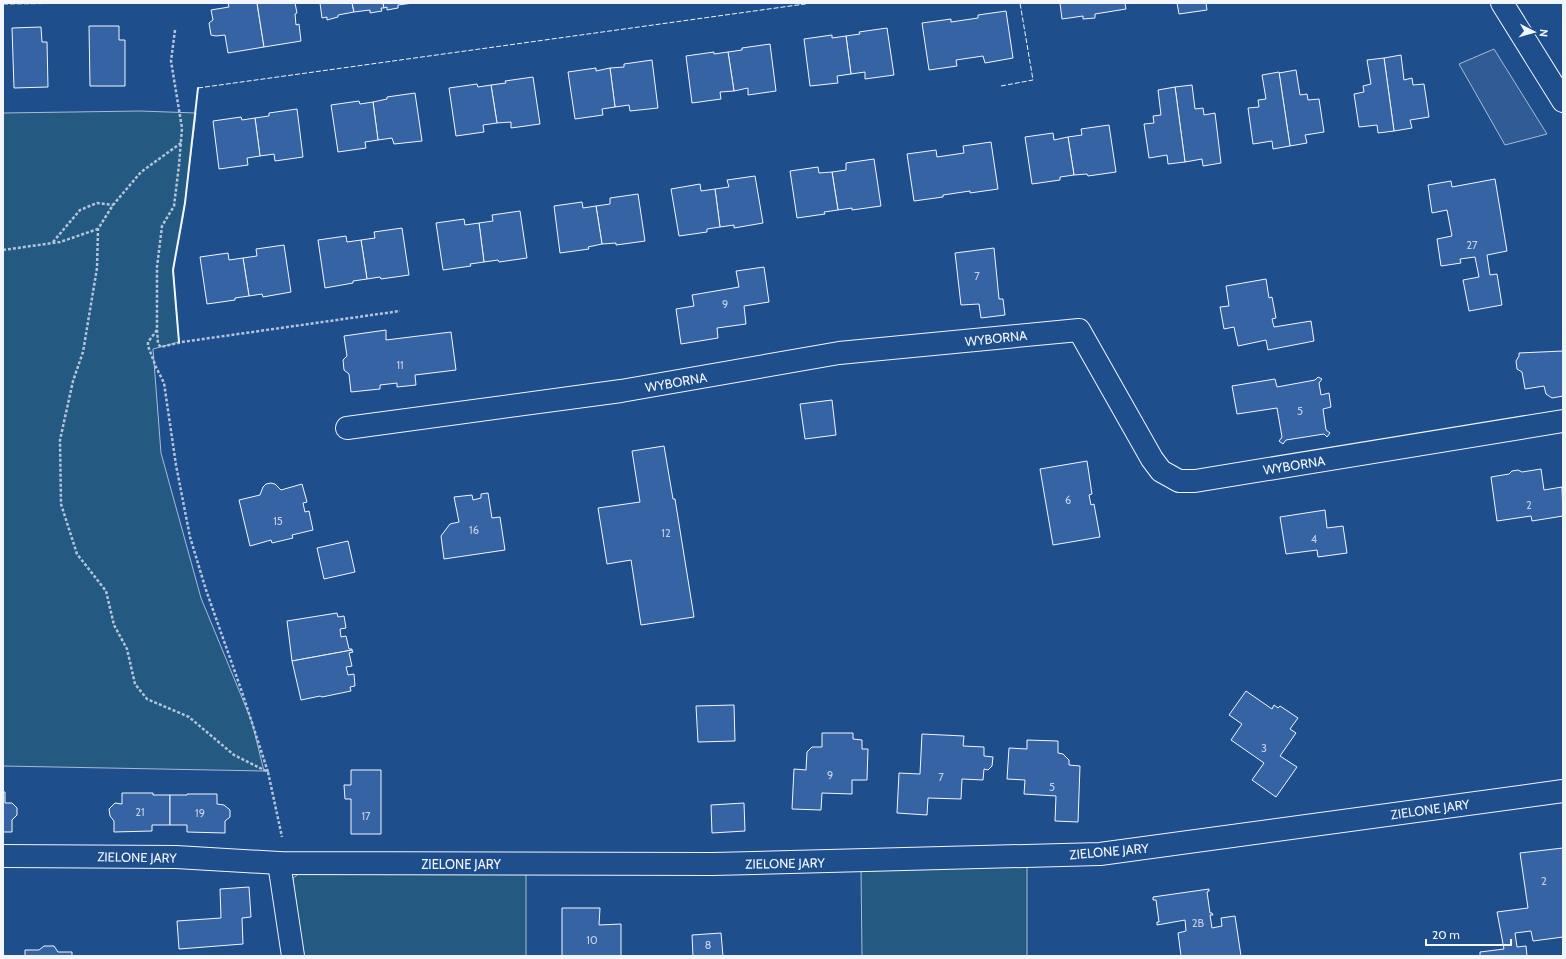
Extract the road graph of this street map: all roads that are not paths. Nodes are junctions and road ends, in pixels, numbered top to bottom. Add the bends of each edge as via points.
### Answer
1 (1502, 3) edge
2 (1563, 102) edge
3 (1563, 421) edge
4 (347, 428) dead end
5 (1563, 791) edge
6 (3, 856) edge
7 (279, 863) junction
8 (293, 956) edge

1 - 2 street
3 - 4 street, WYBORNA via 1195,481 1179,481 1161,471 1152,459 1079,330 840,353 621,391
5 - 7 street, ZIELONE JARY via 1100,854 714,864
6 - 7 street, ZIELONE JARY via 176,857
7 - 8 street

